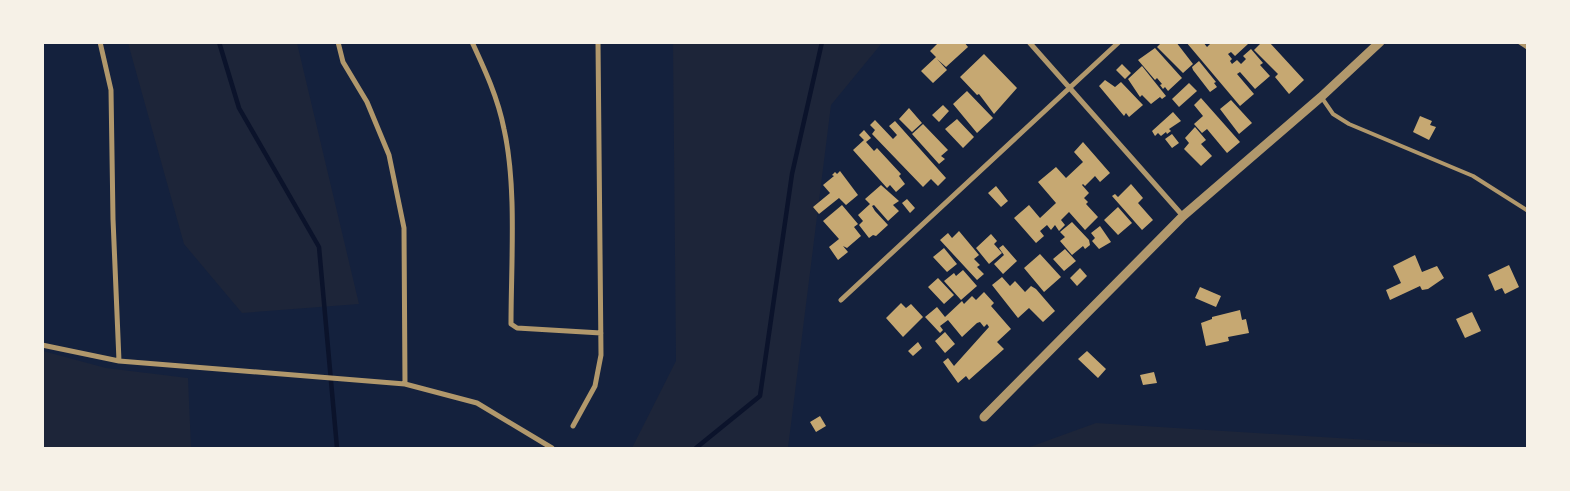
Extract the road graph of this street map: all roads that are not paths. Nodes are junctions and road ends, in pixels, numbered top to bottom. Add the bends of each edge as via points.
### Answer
1 (100, 42) edge
2 (338, 42) edge
3 (472, 42) edge
4 (598, 42) edge
5 (1028, 42) edge
6 (1119, 42) edge
7 (1380, 42) edge
8 (1518, 42) edge
9 (1528, 48) edge
10 (1069, 88) junction
11 (1321, 97) junction
12 (1528, 211) edge
13 (1183, 216) junction
14 (841, 300) dead end
15 (601, 333) junction
16 (42, 345) edge
17 (119, 361) junction
18 (405, 384) junction
19 (984, 417) dead end
20 (573, 426) dead end
21 (552, 448) edge

1 - 17 street via 111,90
2 - 18 street via 343,62 367,102 389,155 404,228
3 - 15 street via 497,104 508,151 511,324 516,328
4 - 15 street
5 - 10 street
6 - 10 street
7 - 11 street
8 - 9 lane
10 - 13 street
10 - 14 street
11 - 12 lane via 1333,114 1349,124 1474,176
11 - 13 street
13 - 19 street
15 - 20 street via 598,378
16 - 17 street
17 - 18 street
18 - 21 street via 477,403

